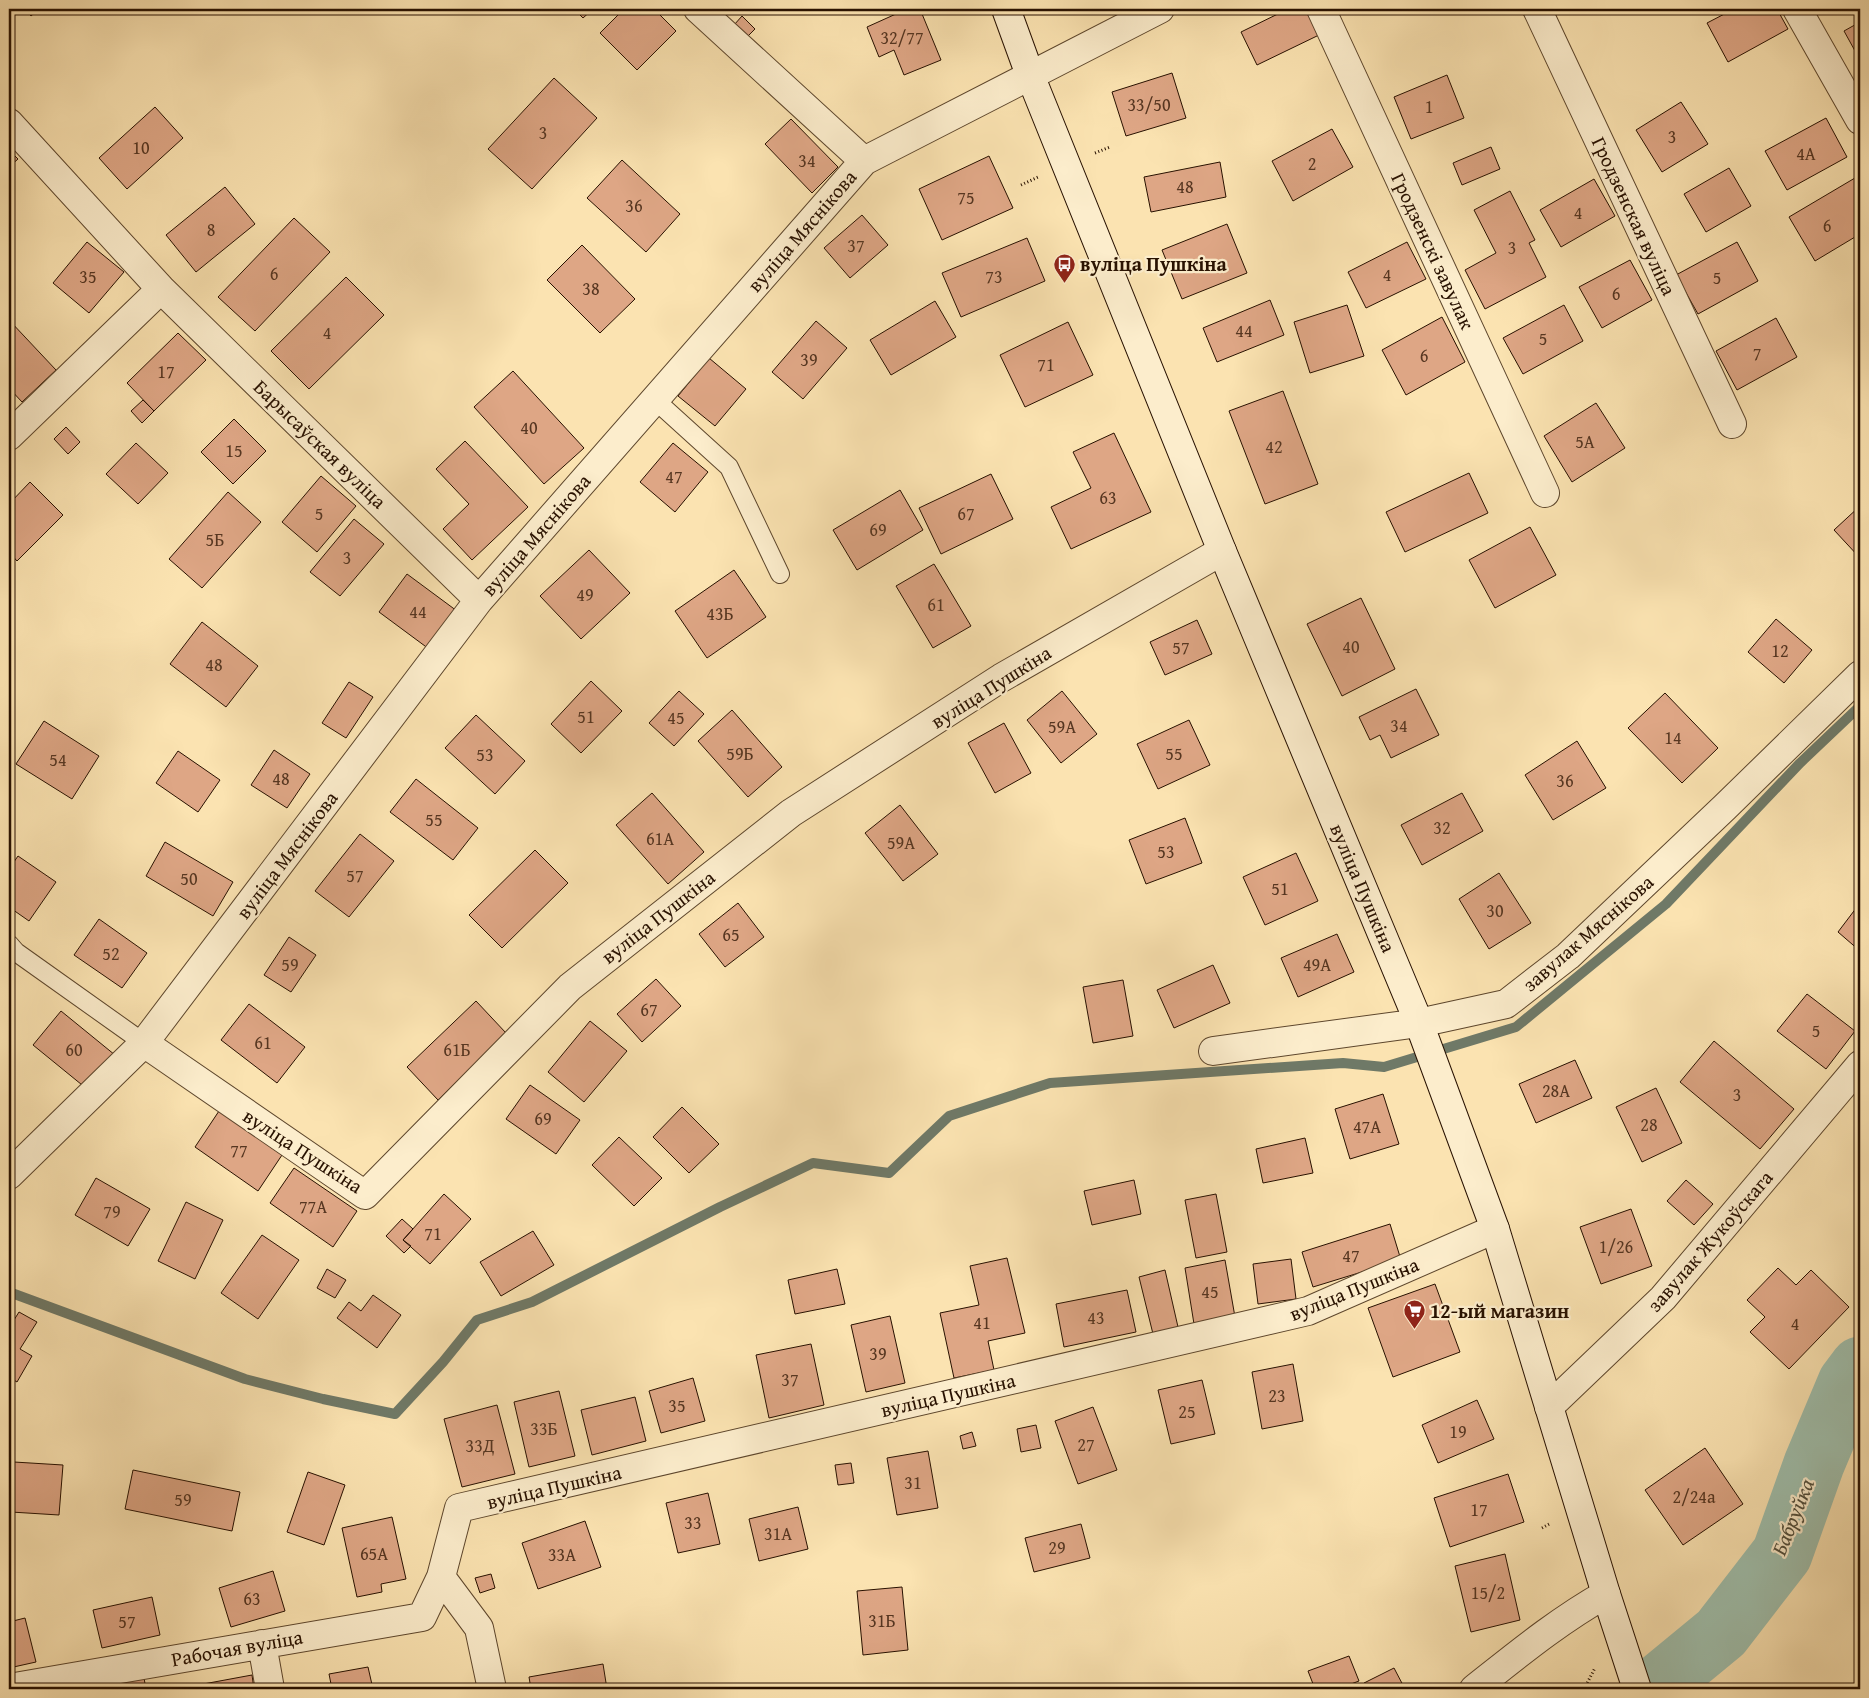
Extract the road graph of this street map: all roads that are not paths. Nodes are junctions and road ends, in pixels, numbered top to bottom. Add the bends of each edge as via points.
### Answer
1 (698, 9) edge
2 (1006, 9) edge
3 (1160, 9) edge
4 (1321, 9) edge
5 (1537, 9) edge
6 (1798, 9) edge
7 (1030, 75) junction
8 (1860, 120) edge
9 (9, 123) edge
10 (864, 161) junction
11 (161, 289) junction
12 (654, 399) junction
13 (1732, 424) dead end
14 (9, 436) edge
15 (1545, 493) dead end
16 (1222, 551) junction
17 (780, 574) dead end
18 (480, 600) junction
19 (1860, 675) edge
20 (9, 944) edge
21 (1421, 1030) junction
22 (144, 1043) junction
23 (1213, 1051) dead end
24 (1860, 1065) edge
25 (9, 1175) edge
26 (1495, 1230) junction
27 (1549, 1407) junction
28 (441, 1578) junction
29 (1606, 1594) junction
30 (262, 1644) junction
31 (9, 1688) edge
32 (270, 1689) edge
33 (492, 1689) edge
34 (1474, 1689) edge
35 (1637, 1689) edge

1 - 10 street
2 - 7 street, вуліца Пушкіна
3 - 7 street, вуліца Мяснікова
4 - 15 street, Гродзенскі завулак
5 - 13 street, Гродзенская вуліца
6 - 8 street
7 - 10 street, вуліца Мяснікова
7 - 16 street, вуліца Пушкіна
9 - 11 street, Барысаўская вуліца
10 - 12 street, вуліца Мяснікова
11 - 14 street
11 - 18 street, Барысаўская вуліца
12 - 17 lane via 729,467
12 - 18 street, вуліца Мяснікова
16 - 21 street, вуліца Пушкіна
16 - 22 street, вуліца Пушкіна via 1001,678 791,813 570,987 364,1196
18 - 22 street, вуліца Мяснікова
19 - 21 street, завулак Мяснікова via 1568,956 1506,1004
20 - 22 lane
21 - 23 street, завулак Мяснікова
21 - 26 street, вуліца Пушкіна
22 - 25 street, вуліца Мяснікова
24 - 27 street, завулак Жукоўскага via 1663,1298
26 - 27 street, вуліца Пушкіна
26 - 28 street, вуліца Пушкіна via 1308,1312 460,1508
27 - 29 street, вуліца Пушкіна
28 - 30 street, Рабочая вуліца via 422,1617
28 - 33 street via 479,1628
29 - 34 street via 1575,1611
29 - 35 street, вуліца Пушкіна
30 - 31 street, Рабочая вуліца
30 - 32 street

